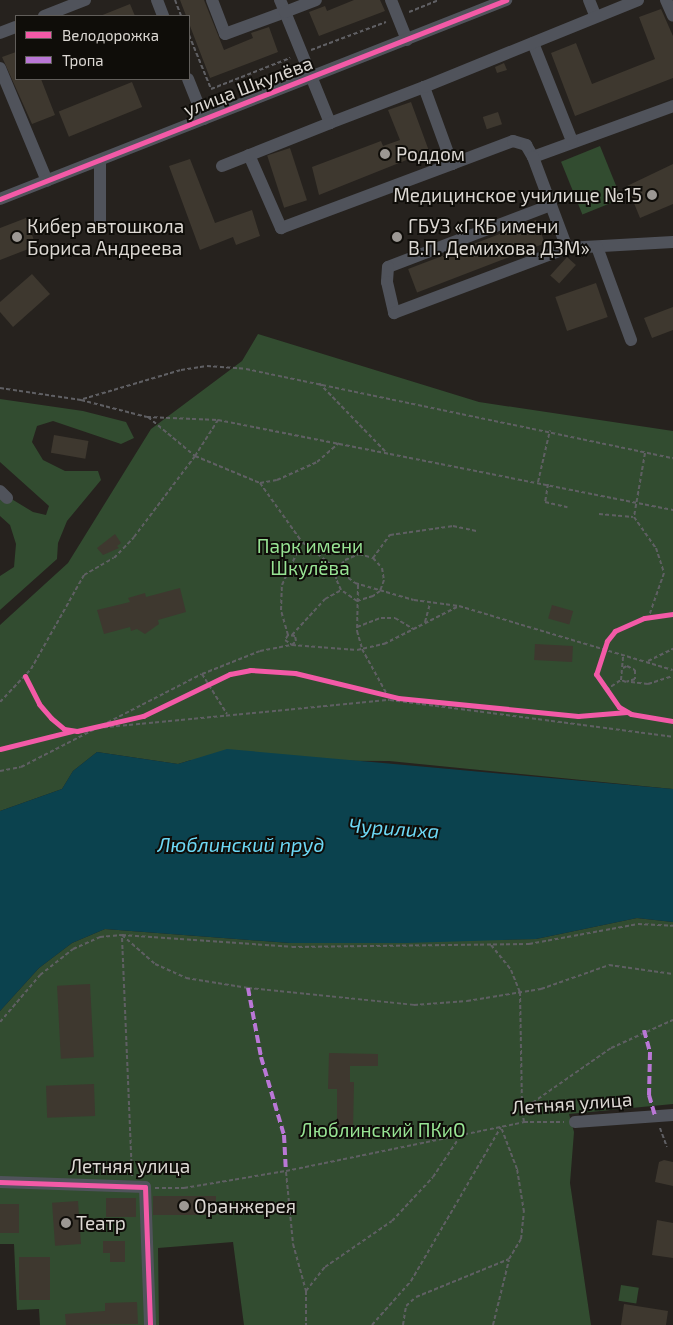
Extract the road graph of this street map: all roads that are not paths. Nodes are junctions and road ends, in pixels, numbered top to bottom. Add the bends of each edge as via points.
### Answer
1 (85, 0) edge
2 (157, 0) edge
3 (212, 0) edge
4 (316, 0) edge
5 (391, 0) edge
6 (506, 0) edge
7 (589, 0) edge
8 (638, 0) edge
9 (666, 0) edge
10 (282, 6) edge
11 (47, 15) edge
12 (163, 15) edge
13 (673, 16) edge
14 (596, 17) junction
15 (15, 27) edge
16 (0, 33) edge
17 (407, 40) junction
18 (533, 43) junction
19 (0, 68) edge
20 (312, 78) junction
21 (188, 80) edge
22 (424, 87) junction
23 (673, 106) edge
24 (204, 119) junction
25 (330, 123) junction
26 (572, 141) junction
27 (249, 155) junction
28 (533, 157) junction
29 (100, 161) junction
30 (452, 164) junction
31 (222, 166) dead end
32 (47, 181) junction
33 (0, 199) edge
34 (551, 205) junction
35 (100, 226) dead end
36 (673, 242) edge
37 (597, 247) junction
38 (567, 248) junction
39 (631, 340) dead end
40 (673, 1115) edge
41 (575, 1122) road end
42 (0, 1182) edge
43 (150, 1325) edge

1 - 11 street
2 - 12 street
3 - 10 street via 225,34
4 - 10 street
5 - 17 street
6 - 17 street, улица Шкулёва
7 - 14 street
8 - 14 street
9 - 13 street
10 - 20 street
14 - 18 street
15 - 16 street
17 - 20 street, улица Шкулёва
18 - 22 street
18 - 26 street
19 - 32 street
20 - 24 street, улица Шкулёва
20 - 25 street
21 - 24 street
22 - 25 street
22 - 30 street
23 - 26 street
24 - 29 street, улица Шкулёва
25 - 27 street
26 - 28 street
27 - 30 street via 281,228
27 - 31 street
28 - 30 street via 526,146 513,140
28 - 34 street
29 - 32 street, улица Шкулёва
29 - 35 street
32 - 33 street, улица Шкулёва
34 - 38 street
34 - 38 street via 388,267 387,282 393,310 397,314
36 - 37 street
37 - 38 street
37 - 39 street
40 - 41 street, Летняя улица
42 - 43 street, Летняя улица via 139,1187

